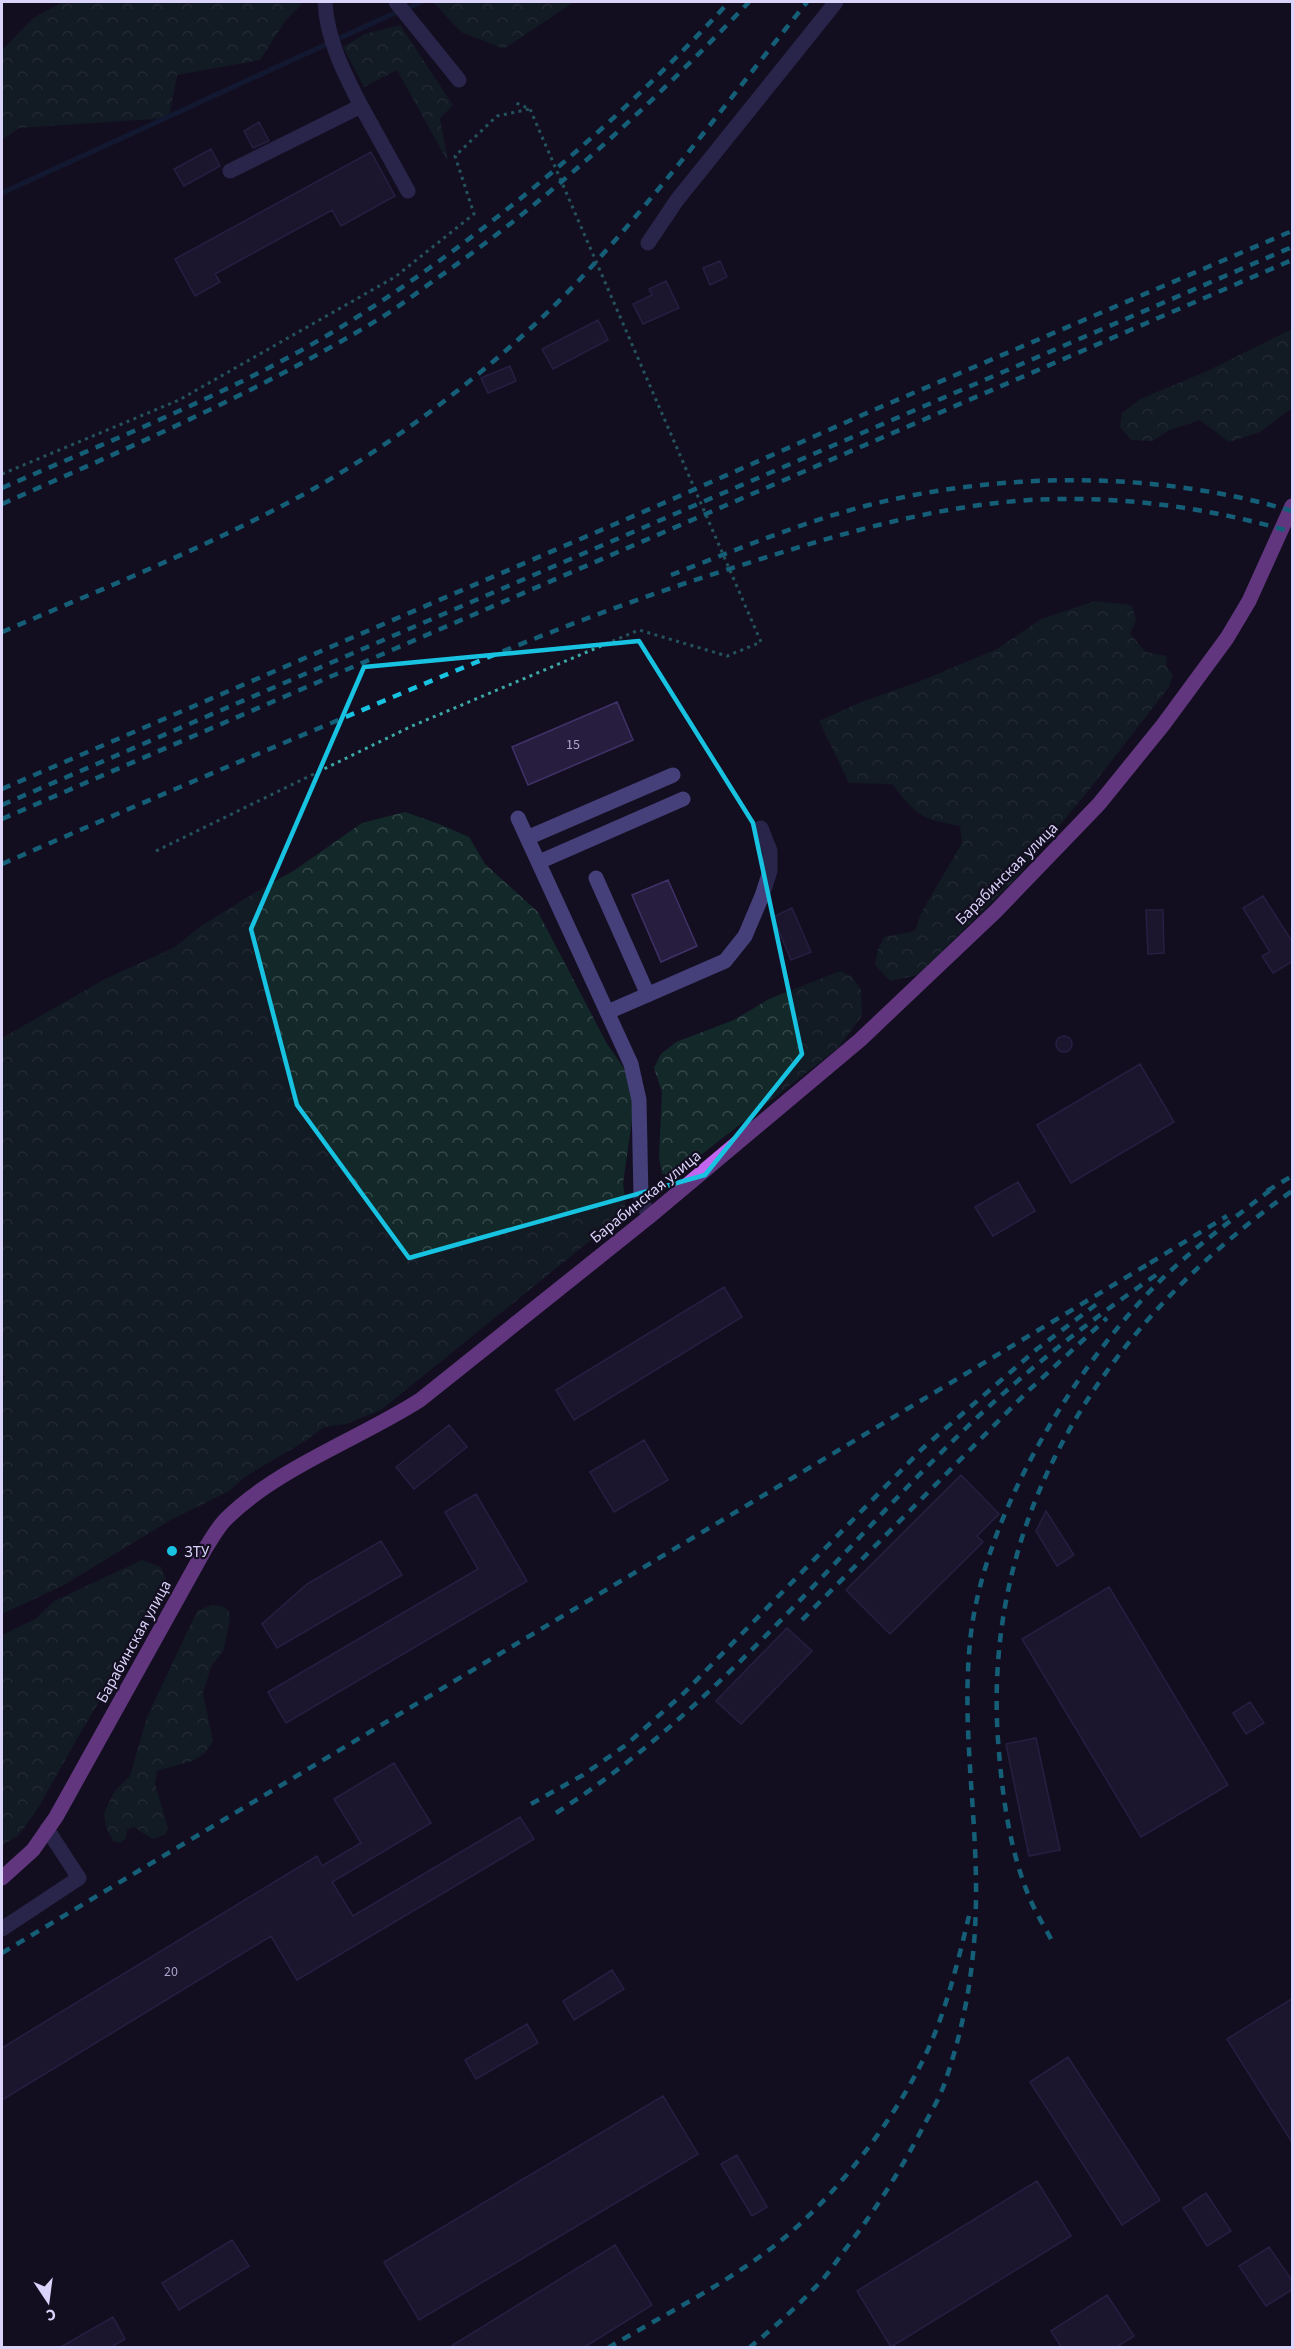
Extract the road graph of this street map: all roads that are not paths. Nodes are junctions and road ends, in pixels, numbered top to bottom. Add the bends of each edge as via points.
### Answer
1 (325, 2) edge
2 (396, 2) edge
3 (836, 2) edge
4 (459, 80) dead end
5 (362, 106) junction
6 (230, 171) dead end
7 (408, 191) dead end
8 (648, 243) dead end
9 (1293, 506) edge
10 (673, 775) dead end
11 (683, 799) dead end
12 (518, 818) dead end
13 (761, 828) dead end
14 (528, 838) junction
15 (539, 862) junction
16 (596, 878) dead end
17 (648, 995) junction
18 (608, 1012) junction
19 (649, 1217) junction
20 (47, 1829) junction
21 (2, 1878) edge
22 (2, 1929) edge

1 - 5 street via 329,33
2 - 4 street
3 - 8 street via 677,200
5 - 6 street
5 - 7 street
9 - 19 main road, Барабинская улица via 1249,601 1227,638 1099,804 996,911 860,1040
10 - 14 street
11 - 15 street
12 - 14 street
13 - 17 street via 770,851 770,871 745,936 725,961
14 - 15 street
15 - 18 street
16 - 17 street
17 - 18 street
18 - 19 street via 631,1064 639,1100 641,1198
19 - 20 main road, Барабинская улица via 420,1400 259,1492 225,1520
20 - 21 main road, Барабинская улица via 33,1850
20 - 22 street via 79,1878

